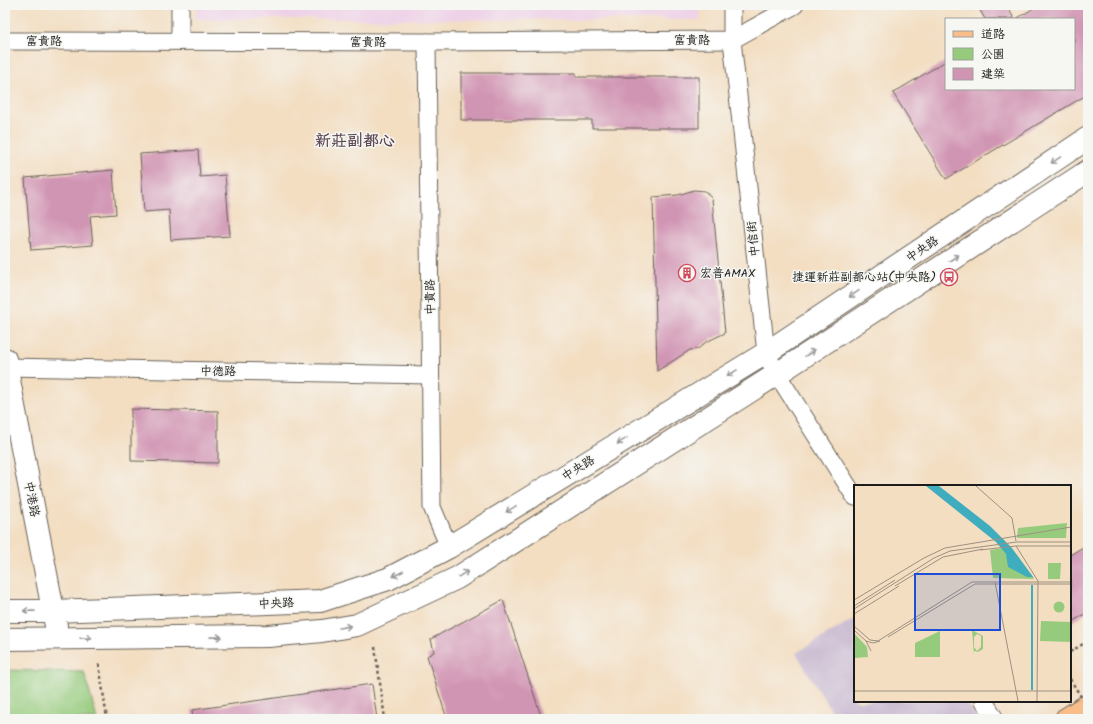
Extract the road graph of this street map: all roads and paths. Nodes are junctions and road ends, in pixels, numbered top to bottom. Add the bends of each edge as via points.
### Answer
1 (180, 5) edge
2 (732, 5) edge
3 (795, 5) edge
4 (5, 40) edge
5 (180, 40) junction
6 (732, 40) junction
7 (427, 42) junction
8 (1088, 138) edge
9 (1088, 170) edge
10 (766, 353) junction
11 (6, 365) edge
12 (778, 374) junction
13 (430, 375) junction
14 (854, 495) edge
15 (449, 547) junction
16 (5, 611) edge
17 (53, 611) junction
18 (5, 638) edge
19 (58, 638) junction
20 (1088, 641) edge
21 (375, 648) dead end
22 (1071, 651) edge
23 (99, 664) dead end
24 (1071, 681) edge
25 (985, 702) edge
26 (1088, 707) edge
27 (107, 719) edge
28 (385, 719) edge
29 (995, 719) edge
30 (1066, 719) edge

1 - 5 street
2 - 6 street, 中信街
3 - 6 street
4 - 5 street, 富貴路
5 - 7 street, 富貴路
6 - 7 street, 富貴路
6 - 10 street, 中信街
7 - 13 street, 中貴路
8 -> 10 street, 中央路
12 -> 9 street, 中央路
10 - 12 street, 中信街
10 -> 15 street, 中央路
11 - 13 street, 中德路
11 - 17 street, 中港路
12 - 14 street, 中信街
19 -> 12 street, 中央路 via 268,636 357,625 457,578
13 - 15 street, 中貴路 via 432,507
15 -> 17 street, 中央路 via 388,579 320,602
17 -> 16 street, 中央路
17 - 19 street, 中港路
18 - 19 street, 中央路
20 - 22 path
21 - 28 path
23 - 27 path
24 - 26 path, bridge
25 - 29 street
26 - 30 main road

